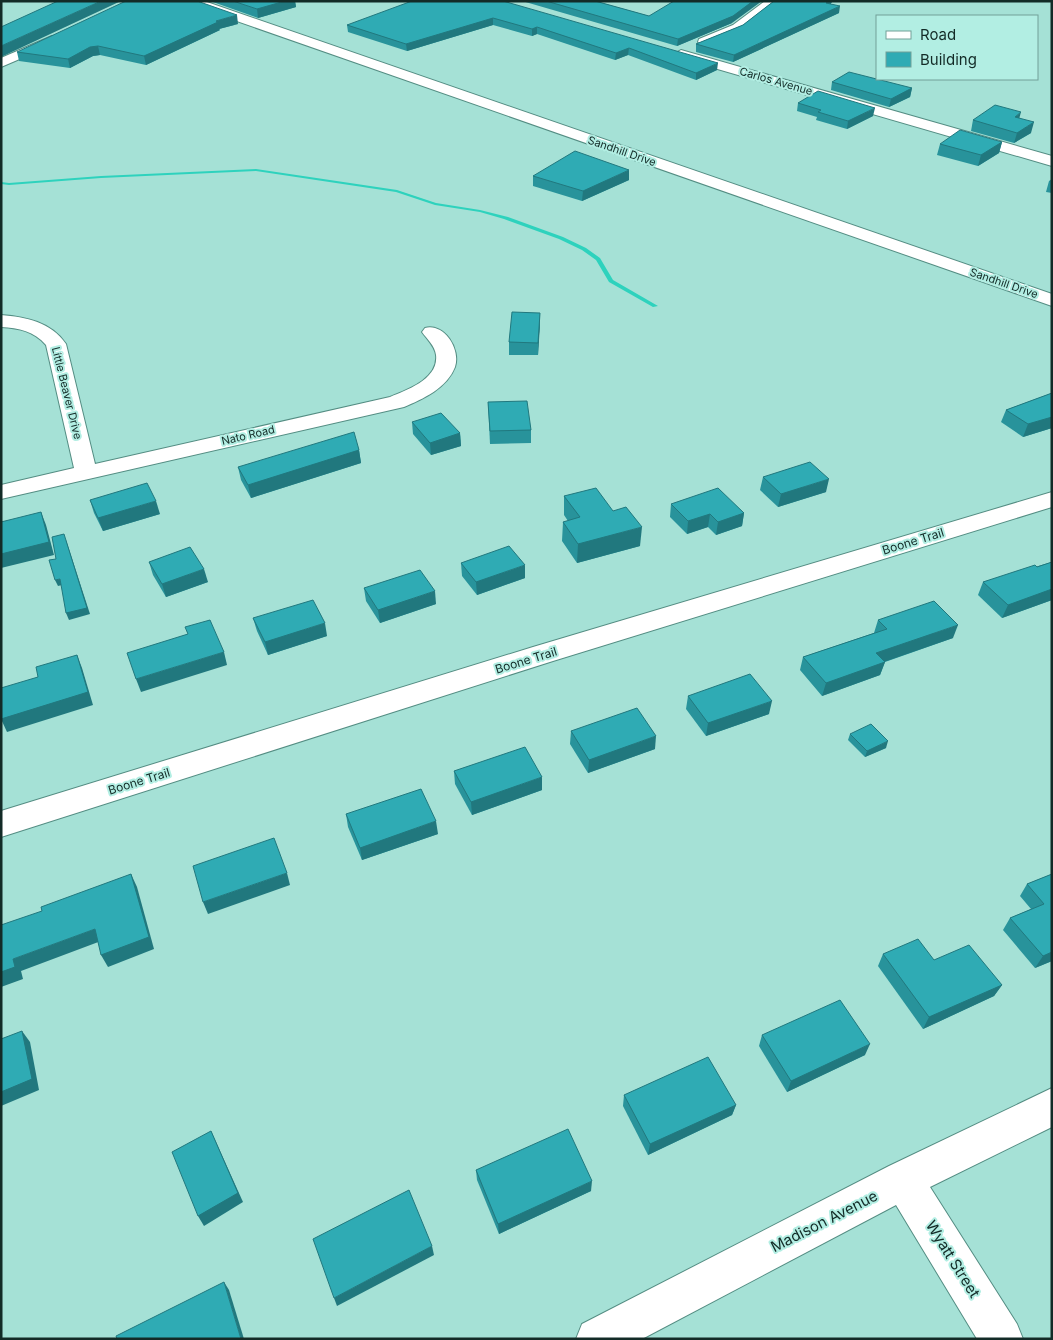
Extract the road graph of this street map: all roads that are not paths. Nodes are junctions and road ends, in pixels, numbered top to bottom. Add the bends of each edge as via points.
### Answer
1 (192, 1) edge
2 (773, 1) edge
3 (64, 34) edge
4 (1, 63) edge
5 (1052, 161) edge
6 (1052, 300) edge
7 (1, 322) edge
8 (432, 332) dead end
9 (86, 473) junction
10 (1, 492) edge
11 (1052, 499) edge
12 (1, 824) edge
13 (1052, 1107) edge
14 (903, 1180) junction
15 (597, 1339) edge
16 (1002, 1339) edge

1 - 6 street, Sandhill Drive
2 - 5 street, Carlos Avenue via 737,28 672,51
3 - 4 street
7 - 9 street, Little Beaver Drive via 37,328 56,344
8 - 9 street, Nato Road via 444,347 447,358 444,370 426,390 412,397
9 - 10 street, Nato Road
11 - 12 street, Boone Trail
13 - 14 street, Madison Avenue
14 - 15 street, Madison Avenue
14 - 16 street, Wyatt Street

